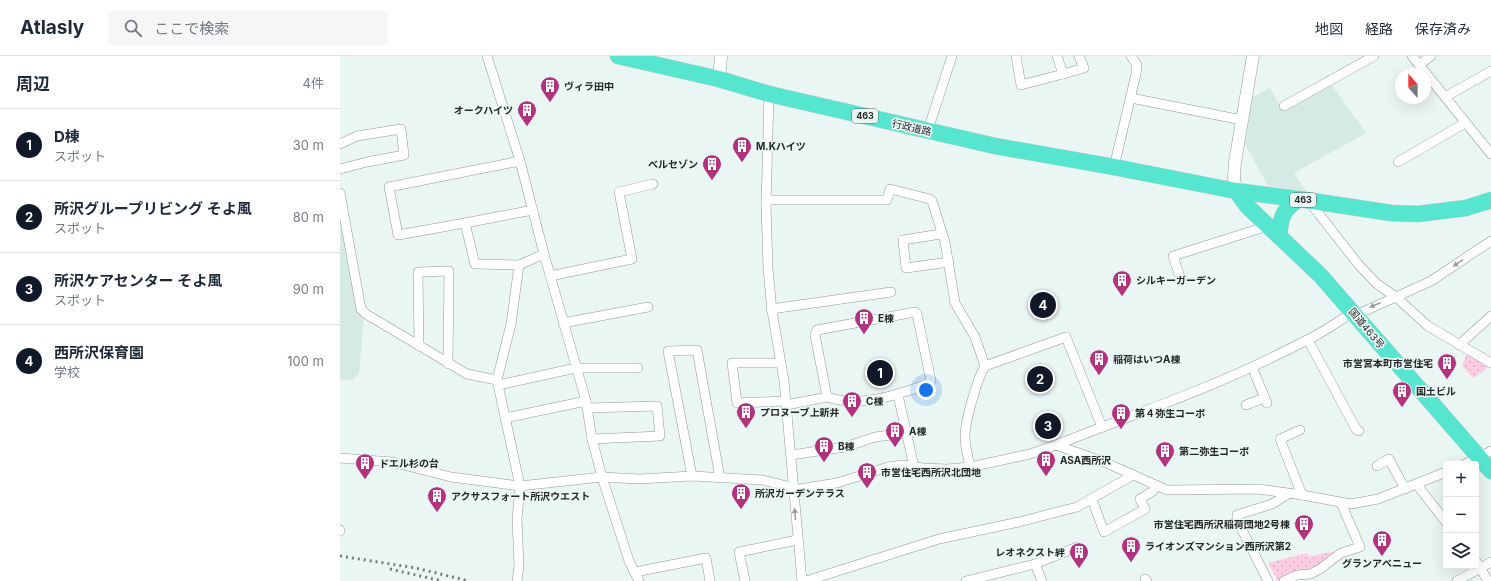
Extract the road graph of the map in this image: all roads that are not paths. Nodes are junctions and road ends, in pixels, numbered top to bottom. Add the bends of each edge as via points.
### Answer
1 (486, 56) edge
2 (618, 56) edge
3 (721, 56) edge
4 (952, 56) edge
5 (1016, 56) edge
6 (1057, 56) edge
7 (1079, 56) edge
8 (1131, 56) edge
9 (1253, 56) edge
10 (1374, 56) edge
11 (1412, 56) edge
12 (1431, 56) edge
13 (1419, 65) junction
14 (1491, 71) edge
15 (1063, 74) junction
16 (719, 80) junction
17 (769, 94) junction
18 (1445, 97) junction
19 (1131, 98) junction
20 (1284, 106) dead end
21 (1242, 120) junction
22 (1465, 123) junction
23 (928, 130) junction
24 (340, 144) edge
25 (1491, 154) edge
26 (520, 161) junction
27 (1398, 162) dead end
28 (1114, 167) junction
29 (340, 169) edge
30 (653, 184) dead end
31 (1236, 192) junction
32 (340, 193) edge
33 (766, 200) junction
34 (1303, 200) junction
35 (1491, 200) edge
36 (533, 210) junction
37 (465, 223) junction
38 (1273, 231) junction
39 (941, 234) junction
40 (1491, 242) edge
41 (544, 254) junction
42 (949, 262) junction
43 (519, 265) junction
44 (1179, 274) dead end
45 (550, 276) junction
46 (891, 292) dead end
47 (1396, 297) junction
48 (648, 308) dead end
49 (771, 309) junction
50 (1354, 313) junction
51 (1491, 316) edge
52 (563, 323) junction
53 (1308, 340) junction
54 (1459, 345) junction
55 (419, 346) junction
56 (1491, 362) edge
57 (781, 363) junction
58 (448, 364) junction
59 (985, 366) junction
60 (1252, 367) junction
61 (576, 368) junction
62 (638, 368) dead end
63 (497, 383) junction
64 (898, 395) junction
65 (827, 397) junction
66 (786, 403) junction
67 (587, 405) junction
68 (1246, 405) dead end
69 (505, 418) junction
70 (1102, 427) junction
71 (1300, 430) dead end
72 (1359, 431) dead end
73 (906, 433) junction
74 (592, 439) junction
75 (1056, 445) junction
76 (791, 455) junction
77 (340, 458) edge
78 (1479, 458) edge
79 (1377, 466) dead end
80 (914, 467) junction
81 (970, 467) junction
82 (1491, 471) edge
83 (1443, 473) edge
84 (1133, 475) junction
85 (692, 476) junction
86 (602, 477) junction
87 (720, 478) junction
88 (1418, 484) junction
89 (1156, 485) junction
90 (520, 486) junction
91 (793, 488) junction
92 (1405, 489) junction
93 (1288, 494) junction
94 (1302, 495) junction
95 (1092, 499) junction
96 (1341, 502) junction
97 (1443, 518) edge
98 (797, 540) junction
99 (1077, 547) dead end
100 (1491, 562) edge
101 (1035, 564) junction
102 (1479, 564) edge
103 (1479, 566) edge
104 (1472, 569) edge
105 (637, 577) edge
106 (803, 579) edge
107 (517, 581) edge
108 (710, 581) edge
109 (745, 581) edge
110 (794, 581) edge
111 (966, 581) edge
112 (1042, 581) edge
113 (1268, 581) edge
114 (1284, 581) edge
115 (1457, 581) edge
116 (1488, 581) edge

1 - 26 street
2 - 16 highway, 行政道路 / 463
3 - 16 street
4 - 23 street
5 - 15 street via 1021,85
6 - 15 street
7 - 15 street via 1084,68
8 - 19 street via 1136,65
9 - 21 street
10 - 20 street
11 - 13 street
12 - 13 street
13 - 18 street
14 - 18 street
16 - 17 highway, 行政道路 / 463
17 - 23 highway, 行政道路 / 463
17 - 33 street
18 - 22 street
19 - 21 street
19 - 28 street
21 - 31 street via 1234,177
22 - 25 street
22 - 27 street
23 - 28 highway, 行政道路 / 463 via 995,146
24 - 29 street via 357,136 400,129 404,155
26 - 36 street
26 - 37 street via 389,188 398,235
28 - 31 highway, 463
30 - 45 street via 619,192 632,259
31 - 34 highway, 463
31 - 38 highway, 国道463号
32 - 55 street via 361,309
33 - 39 street via 887,200 890,189 930,199
33 - 49 street
34 - 35 highway, 463 via 1391,213 1418,214 1466,208
34 - 38 highway via 1287,207
34 - 47 street via 1358,264
36 - 37 street
36 - 41 street
37 - 43 street via 475,264
38 - 44 street via 1173,256
38 - 50 highway, 国道463号 via 1320,275
39 - 42 street
39 - 42 street via 903,240 906,268
40 -> 47 street via 1431,281
41 - 43 street
41 - 45 street
42 - 59 street via 956,302 975,337
43 - 63 street via 511,324
45 - 52 street
46 - 49 street
47 -> 50 street
47 - 54 street via 1428,326
48 - 52 street
49 - 57 street
50 - 53 street
50 - 78 highway, 国道463号
51 - 54 street
52 - 61 street
53 - 60 street
53 - 72 street
54 - 56 street
55 - 58 street
55 - 58 street via 418,272 449,271
57 - 66 street
57 - 66 street via 732,363 737,403
58 - 63 street via 467,374
59 - 70 street via 1066,337
59 - 81 street via 980,373 965,431
60 - 68 street via 1266,400
60 - 70 street via 1159,407
61 - 62 street
61 - 63 street
61 - 67 street
63 - 69 street
64 - 65 street via 846,402
64 - 65 street via 931,381 915,312 818,330 815,335
64 - 73 street
65 - 66 street
66 - 76 street
67 - 69 street
67 - 74 street
67 - 74 street via 657,406 660,436
69 - 90 street
70 - 75 street
71 - 94 street via 1280,439
73 - 76 street via 875,437 845,447
73 - 80 street
74 - 86 street
75 - 81 street via 1030,454
75 - 84 street
76 - 91 street
77 - 90 street via 379,460 451,477
78 - 82 highway, 国道463号
79 - 92 street via 1389,459
80 - 81 street
80 - 91 street via 888,466 837,483
83 - 88 street
84 - 89 street
84 - 95 street
85 - 86 street via 639,479
85 - 87 street
85 - 87 street via 668,351 697,350
86 - 90 street
86 - 105 street via 629,561
87 - 91 street via 763,480
88 - 92 street
88 - 97 street
89 - 93 street via 1167,490 1232,488
89 - 95 street via 1153,491 1140,499 1145,509 1104,532
90 - 107 street
98 -> 91 street
92 - 96 street via 1378,499 1351,504
93 - 94 street
93 - 113 street via 1272,504 1237,515 1237,520
94 - 96 street
95 - 106 street via 1077,507 939,539
96 - 114 street via 1360,547 1341,553 1320,570
98 - 106 street
98 - 109 street via 739,552
99 - 101 street
100 - 102 street
101 - 111 street
101 - 112 street
103 - 116 street
104 - 115 street
105 - 108 street via 706,558
106 - 110 street

